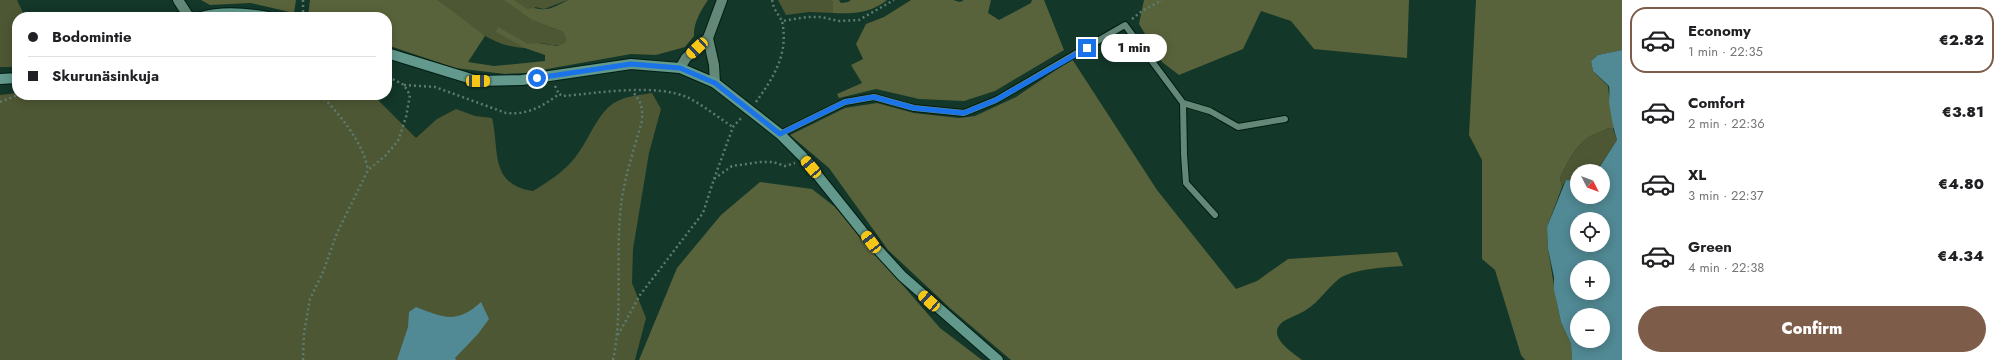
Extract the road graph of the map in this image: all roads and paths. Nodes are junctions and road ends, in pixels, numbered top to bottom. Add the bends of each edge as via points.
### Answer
1 (178, 0) edge
2 (303, 0) edge
3 (722, 0) edge
4 (772, 0) edge
5 (894, 0) edge
6 (1162, 0) edge
7 (186, 12) edge
8 (303, 12) edge
9 (782, 21) junction
10 (1125, 25) junction
11 (708, 38) junction
12 (392, 55) edge
13 (680, 68) junction
14 (12, 78) edge
15 (0, 79) edge
16 (392, 79) edge
17 (715, 83) junction
18 (404, 85) junction
19 (632, 90) junction
20 (12, 97) edge
21 (325, 100) edge
22 (0, 102) edge
23 (1183, 103) junction
24 (750, 110) junction
25 (1285, 119) dead end
26 (733, 128) junction
27 (780, 134) junction
28 (803, 157) junction
29 (368, 170) junction
30 (714, 179) junction
31 (1215, 215) dead end
32 (618, 335) junction
33 (303, 360) edge
34 (612, 360) edge
35 (998, 360) edge

1 - 7 street
2 - 8 path
3 - 11 street
4 - 9 path
5 - 9 path via 859,20 838,21 807,17
6 - 10 path via 1142,11
9 - 24 path via 785,35 777,71
10 - 23 lane
10 - 27 lane via 996,100 964,113 914,108 874,97 845,102
11 - 13 street via 686,58
11 - 17 street
12 - 13 street via 478,81 522,80 631,64
13 - 17 street
14 - 15 street
16 - 18 path
17 - 24 street
18 - 19 path via 435,87 506,113 516,114 530,112 559,94 563,96
18 - 29 path via 410,95 398,141
19 - 26 path via 672,93 689,98
19 - 32 path via 643,108 622,198
20 - 22 path
21 - 29 path via 345,123 366,156
23 - 25 lane via 1210,111 1238,127
23 - 31 lane via 1186,183
24 - 26 path
24 - 27 street
26 - 30 path
27 - 28 street
28 - 30 path via 794,165 761,162 732,166
28 - 35 street via 871,242 902,276
29 - 33 path via 340,226 310,299 304,333
30 - 32 path via 703,213 640,295
32 - 34 path

